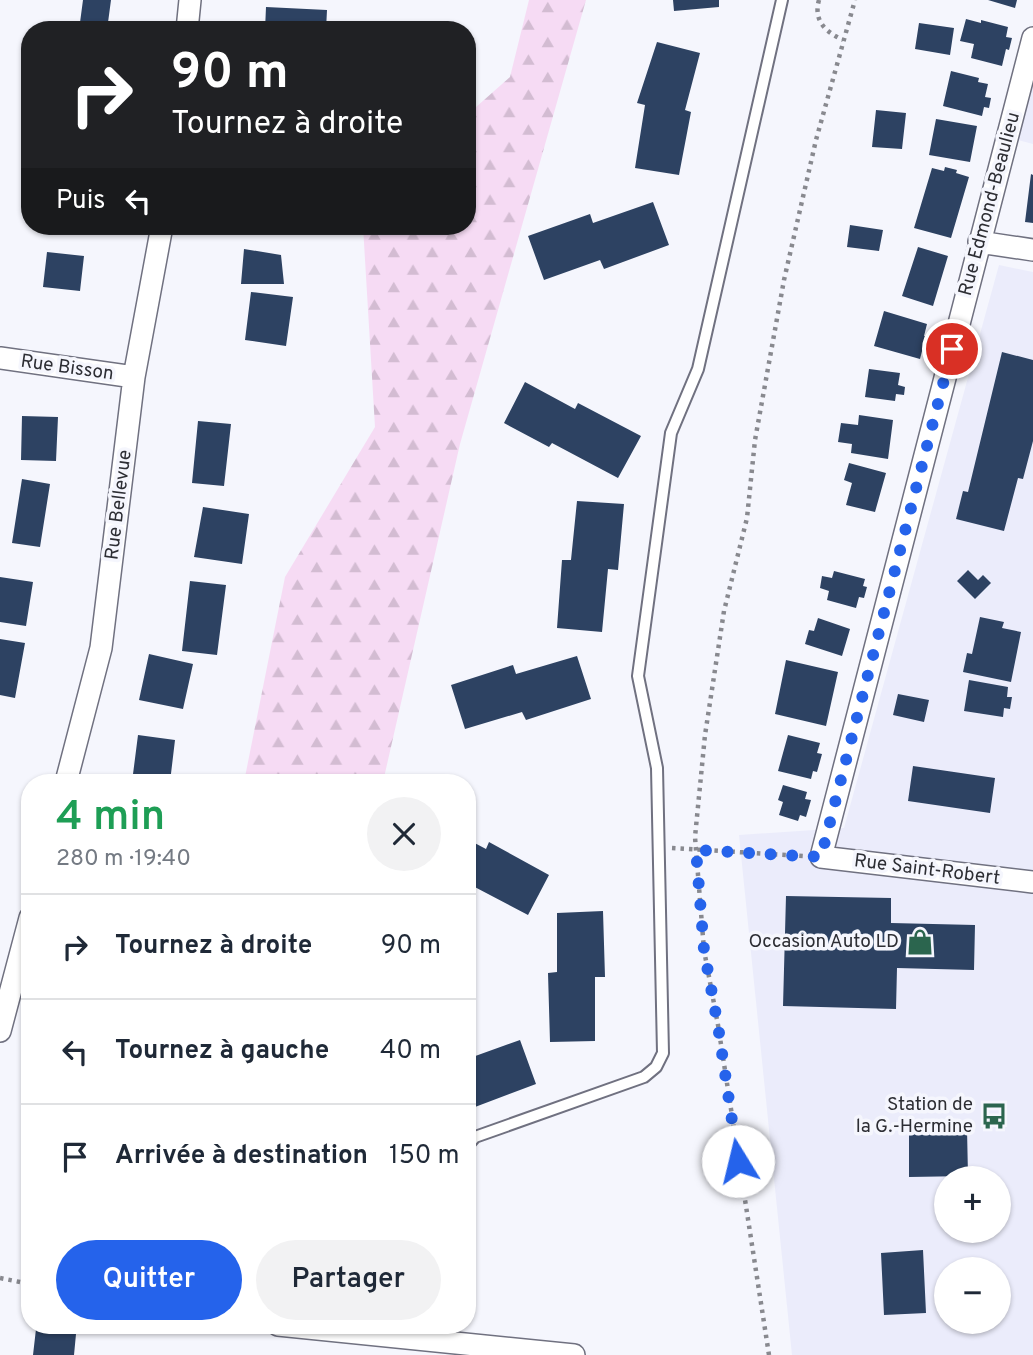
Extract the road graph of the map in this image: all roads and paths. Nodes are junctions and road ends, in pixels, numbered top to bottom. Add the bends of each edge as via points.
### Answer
1 (190, 0) edge
2 (782, 0) edge
3 (819, 0) edge
4 (855, 0) edge
5 (188, 21) edge
6 (1033, 38) edge
7 (844, 40) junction
8 (160, 235) edge
9 (979, 242) junction
10 (1033, 250) edge
11 (0, 358) edge
12 (134, 377) junction
13 (68, 774) edge
14 (657, 848) junction
15 (696, 850) junction
16 (821, 857) junction
17 (1033, 883) edge
18 (21, 952) edge
19 (0, 1031) edge
20 (476, 1137) edge
21 (0, 1278) edge
22 (21, 1282) edge
23 (451, 1334) edge
24 (473, 1350) edge
25 (575, 1355) edge
26 (769, 1355) edge

1 - 5 street
2 - 14 lane via 698,369 671,433 638,676 657,768
3 - 7 path via 823,27
4 - 7 path
6 - 9 street, Rue Edmond-Beaulieu
7 - 15 path via 783,280 755,440 747,518 723,611 705,736
8 - 12 street, Rue Bellevue
9 - 10 street
9 - 16 street, Rue Edmond-Beaulieu
11 - 12 street, Rue Bisson
12 - 13 street, Rue Bellevue via 102,648
14 - 15 path
14 - 20 lane via 663,1054 656,1067 644,1077
15 - 16 path
15 - 26 path via 704,950
16 - 17 street, Rue Saint-Robert
18 - 19 street
21 - 22 path
23 - 24 street
24 - 25 street

